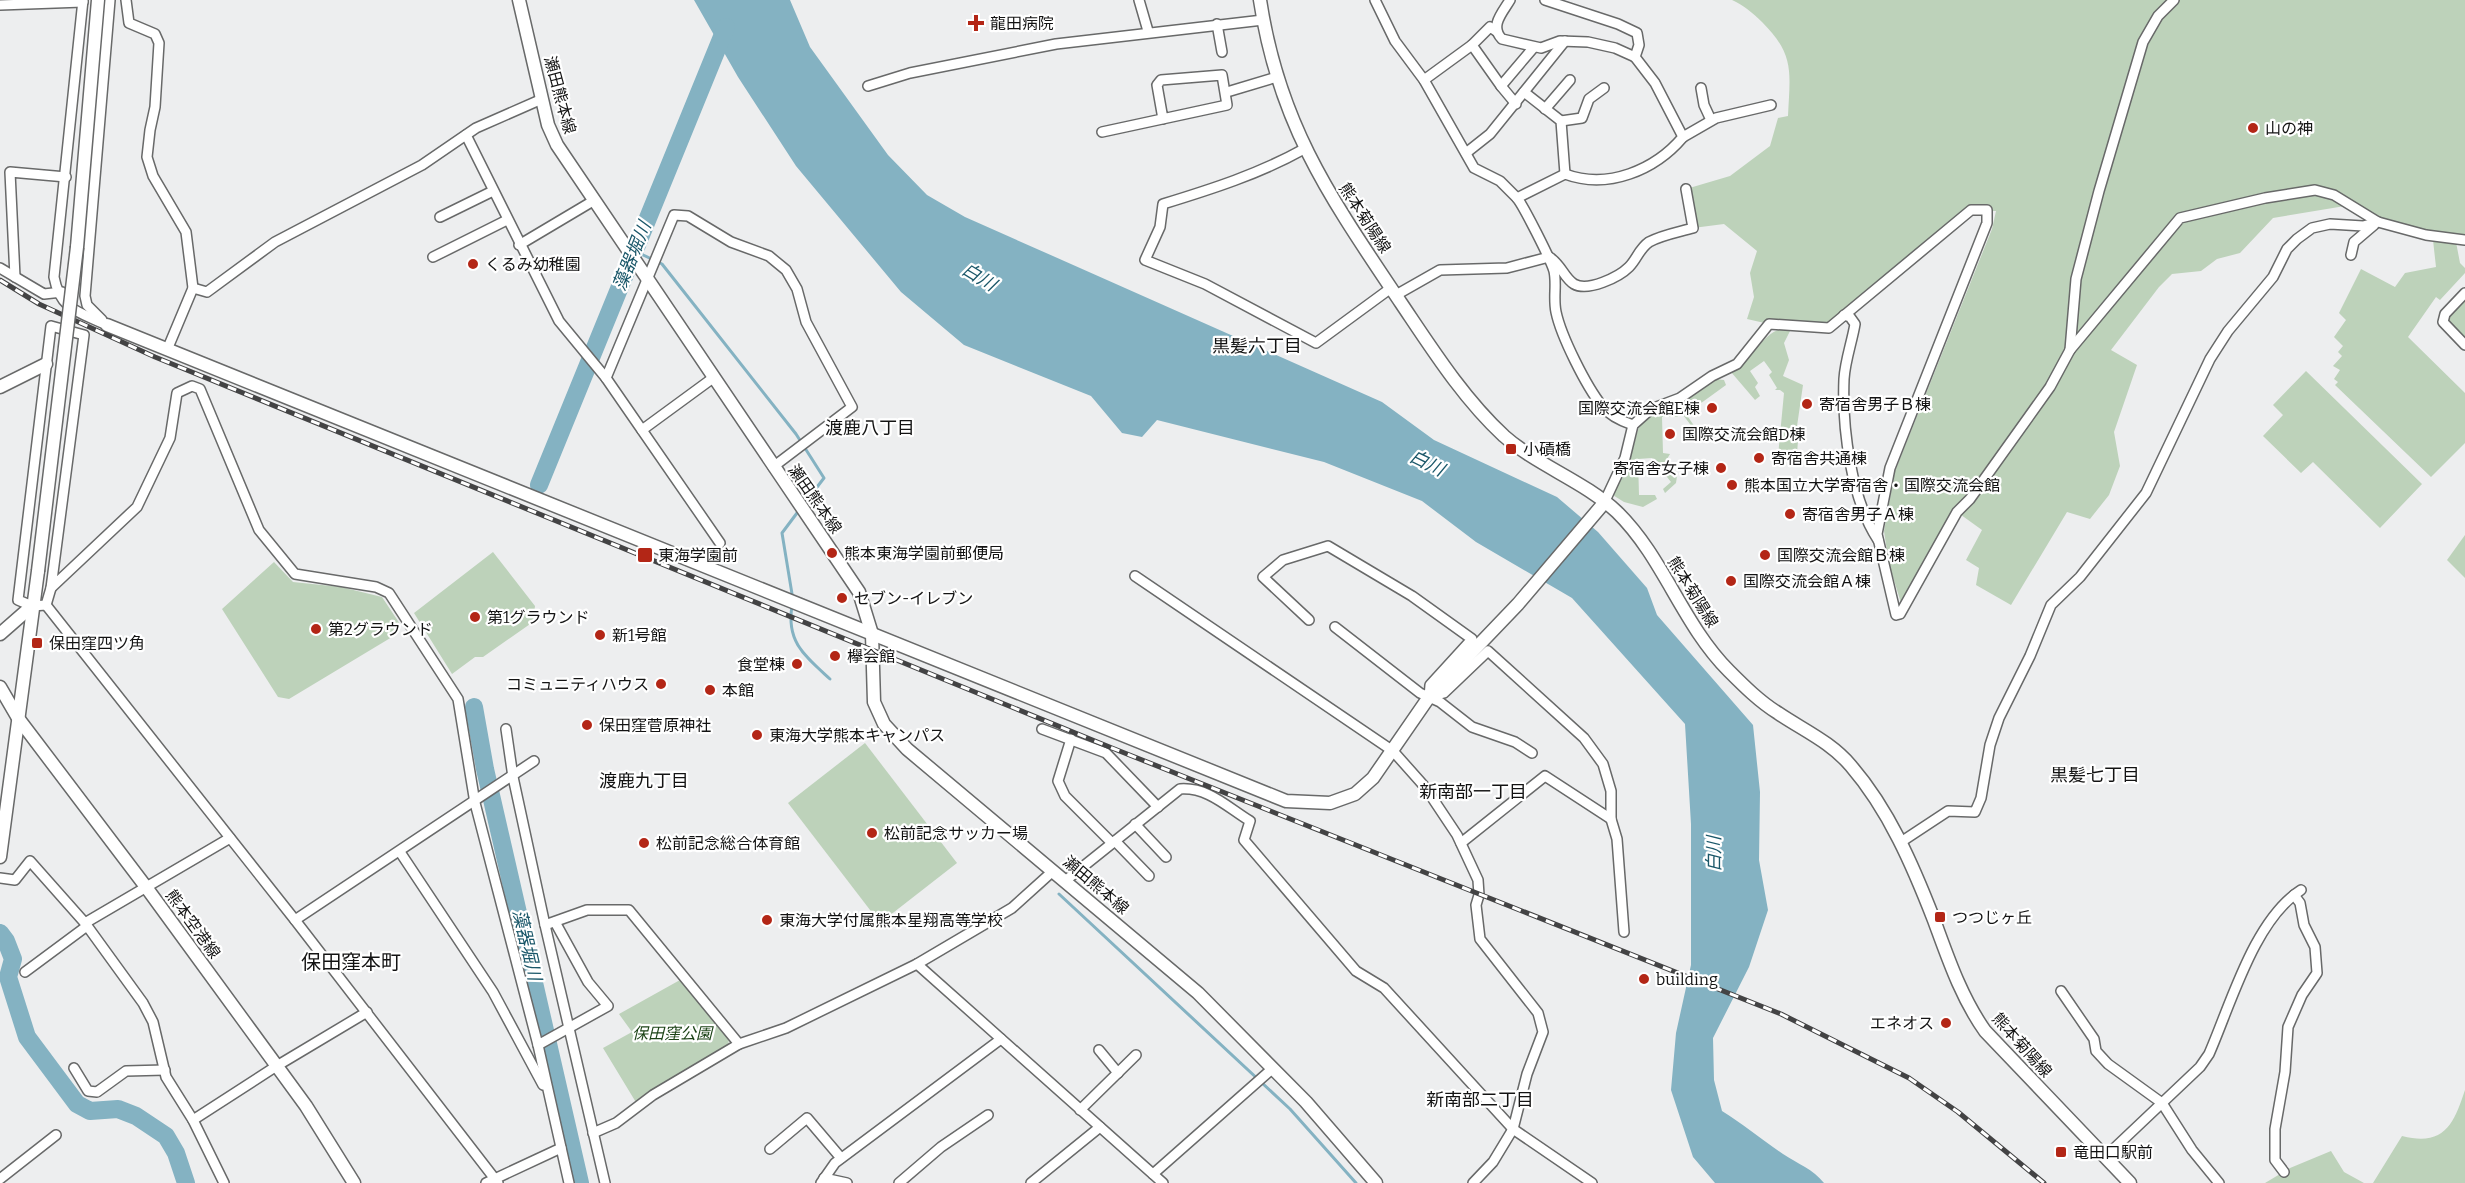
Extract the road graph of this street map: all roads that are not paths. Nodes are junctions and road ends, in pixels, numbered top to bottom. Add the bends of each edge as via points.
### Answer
1 (98, 0) edge
2 (110, 0) edge
3 (126, 0) edge
4 (519, 0) edge
5 (1139, 0) edge
6 (1260, 0) edge
7 (1510, 0) edge
8 (1545, 0) edge
9 (2174, 0) edge
10 (83, 1) edge
11 (1379, 1) edge
12 (0, 5) edge
13 (1263, 20) junction
14 (1217, 24) junction
15 (1496, 31) junction
16 (1148, 32) junction
17 (1565, 40) junction
18 (1472, 45) junction
19 (1534, 46) junction
20 (1222, 52) dead end
21 (1635, 57) junction
22 (1277, 76) junction
23 (1424, 80) junction
24 (1570, 80) dead end
25 (868, 86) dead end
26 (1502, 86) junction
27 (1604, 88) dead end
28 (1701, 88) dead end
29 (1227, 92) junction
30 (1524, 92) junction
31 (542, 99) junction
32 (1516, 104) junction
33 (1771, 105) dead end
34 (1545, 109) junction
35 (1163, 119) junction
36 (1711, 120) junction
37 (1562, 121) junction
38 (1102, 132) dead end
39 (466, 135) junction
40 (1683, 137) junction
41 (1304, 149) junction
42 (1466, 153) junction
43 (1565, 174) junction
44 (66, 177) junction
45 (1686, 189) dead end
46 (493, 191) junction
47 (1516, 198) junction
48 (593, 201) junction
49 (440, 217) dead end
50 (507, 220) junction
51 (2378, 222) junction
52 (2465, 240) edge
53 (519, 245) junction
54 (2351, 255) dead end
55 (433, 257) dead end
56 (1549, 257) junction
57 (0, 268) edge
58 (646, 276) junction
59 (15, 277) junction
60 (193, 288) junction
61 (57, 291) junction
62 (1393, 292) junction
63 (2465, 293) edge
64 (85, 298) junction
65 (1844, 315) junction
66 (107, 325) junction
67 (2465, 345) edge
68 (167, 350) junction
69 (2070, 350) junction
70 (46, 364) junction
71 (606, 378) junction
72 (713, 378) junction
73 (0, 387) edge
74 (1633, 425) junction
75 (642, 430) junction
76 (773, 467) junction
77 (1604, 503) junction
78 (1879, 542) junction
79 (720, 543) dead end
80 (1135, 576) dead end
81 (51, 588) junction
82 (32, 606) junction
83 (46, 606) junction
84 (1309, 620) dead end
85 (1335, 627) dead end
86 (0, 634) edge
87 (872, 634) junction
88 (0, 687) edge
89 (1429, 697) junction
90 (18, 718) junction
91 (506, 729) dead end
92 (1042, 729) dead end
93 (1071, 739) junction
94 (1394, 751) junction
95 (1532, 753) dead end
96 (534, 761) dead end
97 (513, 777) junction
98 (477, 801) junction
99 (1158, 807) junction
100 (1611, 819) junction
101 (1135, 824) junction
102 (230, 838) junction
103 (1113, 842) junction
104 (1901, 842) junction
105 (1461, 843) junction
106 (400, 852) junction
107 (0, 857) edge
108 (1166, 857) dead end
109 (1053, 871) junction
110 (1149, 876) dead end
111 (0, 878) edge
112 (1065, 881) junction
113 (146, 887) junction
114 (295, 920) junction
115 (555, 922) junction
116 (86, 925) junction
117 (545, 925) junction
118 (1624, 932) dead end
119 (917, 964) junction
120 (25, 972) dead end
121 (2061, 991) dead end
122 (367, 1012) junction
123 (570, 1029) junction
124 (1001, 1039) junction
125 (540, 1044) junction
126 (739, 1044) junction
127 (1099, 1050) dead end
128 (1136, 1055) dead end
129 (275, 1066) junction
130 (74, 1068) dead end
131 (1273, 1068) junction
132 (165, 1070) junction
133 (1118, 1073) junction
134 (548, 1095) junction
135 (2162, 1103) junction
136 (1080, 1110) junction
137 (988, 1115) dead end
138 (193, 1120) junction
139 (1100, 1127) junction
140 (1513, 1129) junction
141 (593, 1133) junction
142 (56, 1135) dead end
143 (561, 1148) junction
144 (770, 1149) dead end
145 (2105, 1157) junction
146 (841, 1158) junction
147 (2284, 1172) dead end
148 (1153, 1174) junction
149 (0, 1179) edge
150 (497, 1181) edge
151 (823, 1181) edge
152 (224, 1183) edge
153 (354, 1183) edge
154 (486, 1183) edge
155 (569, 1183) edge
156 (605, 1183) edge
157 (846, 1183) edge
158 (899, 1183) edge
159 (1031, 1183) edge
160 (1163, 1183) edge
161 (1376, 1183) edge
162 (1473, 1183) edge
163 (1592, 1183) edge
164 (2130, 1183) edge
165 (2219, 1183) edge

1 - 82 main road, bridge via 77,247
2 - 64 street
3 - 60 street via 129,23 154,34 159,43 158,86 147,157 153,176 186,232
4 - 31 main road, 瀬田熊本線
5 - 16 street
6 - 13 main road, 熊本菊陽線
7 - 15 street
8 - 21 street via 1637,33
9 - 69 street via 2158,16 2143,42 2076,279
10 - 12 street
10 - 44 street
11 - 23 street via 1395,41
13 - 14 street
13 - 22 main road, 熊本菊陽線
14 - 16 street
14 - 20 street
15 - 18 street via 1490,27
15 - 19 street via 1502,39
16 - 25 street via 1056,44 910,73
17 - 19 street via 1546,47
17 - 21 street via 1615,48
17 - 30 street
18 - 23 street
18 - 26 street
19 - 26 street
21 - 40 street via 1655,83
22 - 29 street
22 - 41 main road, 熊本菊陽線
23 - 42 street
24 - 34 street
26 - 32 street
27 - 37 street via 1589,99 1582,118
28 - 36 street
29 - 35 street via 1227,105
29 - 35 street via 1222,75 1161,80 1157,85
30 - 32 street
30 - 34 street
31 - 39 street
31 - 48 main road, 瀬田熊本線 via 557,145
32 - 42 street via 1490,134
33 - 36 street
34 - 37 street
35 - 38 street
36 - 40 street
37 - 43 street
39 - 46 street
39 - 60 street via 422,165 275,242 207,292
40 - 43 street via 1667,155 1613,180 1578,179
41 - 62 main road, 熊本菊陽線
41 - 62 street via 1253,174 1163,204 1160,227 1145,260 1205,284 1316,343
42 - 47 street via 1474,168 1500,181
43 - 47 street
44 - 59 street via 10,172
44 - 61 street via 54,277
45 - 56 street via 1693,228 1642,247 1629,267 1610,278 1580,286 1572,283
46 - 49 street
46 - 50 street
47 - 56 street
48 - 53 street
48 - 58 main road, 瀬田熊本線
50 - 53 street
50 - 55 street
51 - 52 street via 2426,235
51 - 54 street via 2354,242
51 - 69 street via 2334,195 2315,190 2180,218
51 - 104 street via 2312,228 2287,249 2273,277 2246,307 2210,359 2146,493 2080,577 2051,605 1999,718 1975,812 1948,811
53 - 71 street via 559,321
56 - 62 street via 1507,268 1440,270
56 - 74 street via 1563,336 1601,405 1616,418
57 - 59 street
58 - 71 street
58 - 72 main road, 瀬田熊本線
58 - 76 street via 674,215 681,214 731,242 769,256 786,270 797,289 806,322 852,407
59 - 61 street via 44,294
60 - 68 street
61 - 64 street
61 - 66 street via 64,304
62 - 77 main road, 熊本菊陽線 via 1487,420 1515,445
63 - 67 street via 2445,314 2443,322
64 - 66 street
65 - 74 street via 1829,328 1769,324 1737,364 1680,398 1651,409
65 - 78 street via 1855,324 1844,378 1851,469 1866,522
65 - 78 street via 1971,210 1987,210 1987,223 1890,468 1877,534
66 - 68 main road
68 - 87 main road
69 - 78 street via 2050,387 1957,512 1900,615 1896,615
70 - 73 main road
70 - 81 street via 51,326 84,335
70 - 82 street via 18,600
71 - 75 street
72 - 75 street
72 - 76 main road, 瀬田熊本線
74 - 77 street via 1625,458
75 - 79 street
76 - 87 main road, 瀬田熊本線 via 859,592
77 - 89 main road via 1518,604
77 - 104 main road, 熊本菊陽線 via 1638,536 1693,627 1726,668 1760,700 1829,745 1851,765
80 - 94 street
81 - 83 street
81 - 98 street via 137,507 170,438 177,393 192,386 200,389 259,530 295,574 376,587 389,593 458,699
82 - 83 street
82 - 86 main road
82 - 90 main road
83 - 102 street
84 - 89 street via 1263,577 1283,560 1328,546 1412,596 1472,639 1430,685
85 - 89 street
87 - 94 main road via 1286,801 1330,803 1355,794
87 - 109 main road, 瀬田熊本線 via 872,689 884,724 907,749
88 - 90 main road, 熊本空港線
89 - 94 main road
89 - 95 street via 1472,727 1515,742
89 - 100 street via 1444,693 1488,651 1584,738 1603,764 1611,791
90 - 107 main road
90 - 113 main road, 熊本空港線
91 - 97 street
92 - 93 street
93 - 99 street via 1106,753
93 - 103 street via 1058,781 1065,796
94 - 105 street via 1425,787
96 - 97 street
97 - 98 street
97 - 117 street
98 - 106 street
98 - 125 street
99 - 101 street
99 - 140 street via 1180,789 1193,788 1210,794 1250,821 1244,840 1356,971 1384,988
100 - 105 street via 1545,776
100 - 118 street via 1617,839
101 - 103 street
101 - 108 street
102 - 113 street
102 - 114 street
103 - 110 street
103 - 112 street
104 - 145 main road, 熊本菊陽線 via 1974,1015
105 - 140 street via 1478,880 1480,939 1538,1013 1543,1032
106 - 114 street
106 - 134 street via 493,992
109 - 112 main road, 瀬田熊本線
109 - 119 street via 1011,908
111 - 116 street via 15,880 30,861
112 - 131 main road, 瀬田熊本線 via 1198,993
113 - 116 street
113 - 129 main road, 熊本空港線
114 - 122 street
115 - 117 street
115 - 123 street via 588,982 608,1006
115 - 126 street via 587,910 629,910
116 - 120 street
116 - 132 street via 153,1022
117 - 123 street
119 - 124 street
119 - 126 street via 790,1026
121 - 135 street via 2094,1039 2096,1051
122 - 129 street
122 - 150 street
123 - 125 street
123 - 141 street
124 - 136 street
124 - 146 street
125 - 134 street
126 - 141 street via 653,1095 616,1123
127 - 133 street
128 - 133 street
129 - 138 street
129 - 153 main road, 熊本空港線 via 306,1106
130 - 132 street via 88,1091 97,1092 126,1071
131 - 148 street
131 - 161 main road, 瀬田熊本線
132 - 138 street
133 - 136 street
134 - 143 street
135 - 145 street
135 - 147 street via 2209,1054 2255,945 2266,925 2297,893 2304,925 2315,947 2317,973 2288,1027 2275,1129 2275,1160
135 - 165 street
136 - 139 street
137 - 158 street via 941,1147
138 - 152 street
139 - 148 street
139 - 159 street
140 - 162 street via 1493,1162
140 - 163 street
141 - 156 street
142 - 149 street
143 - 150 street
143 - 155 street
144 - 146 street via 807,1118
145 - 164 main road, 熊本菊陽線
146 - 151 street
148 - 160 street
150 - 154 street
151 - 157 street

